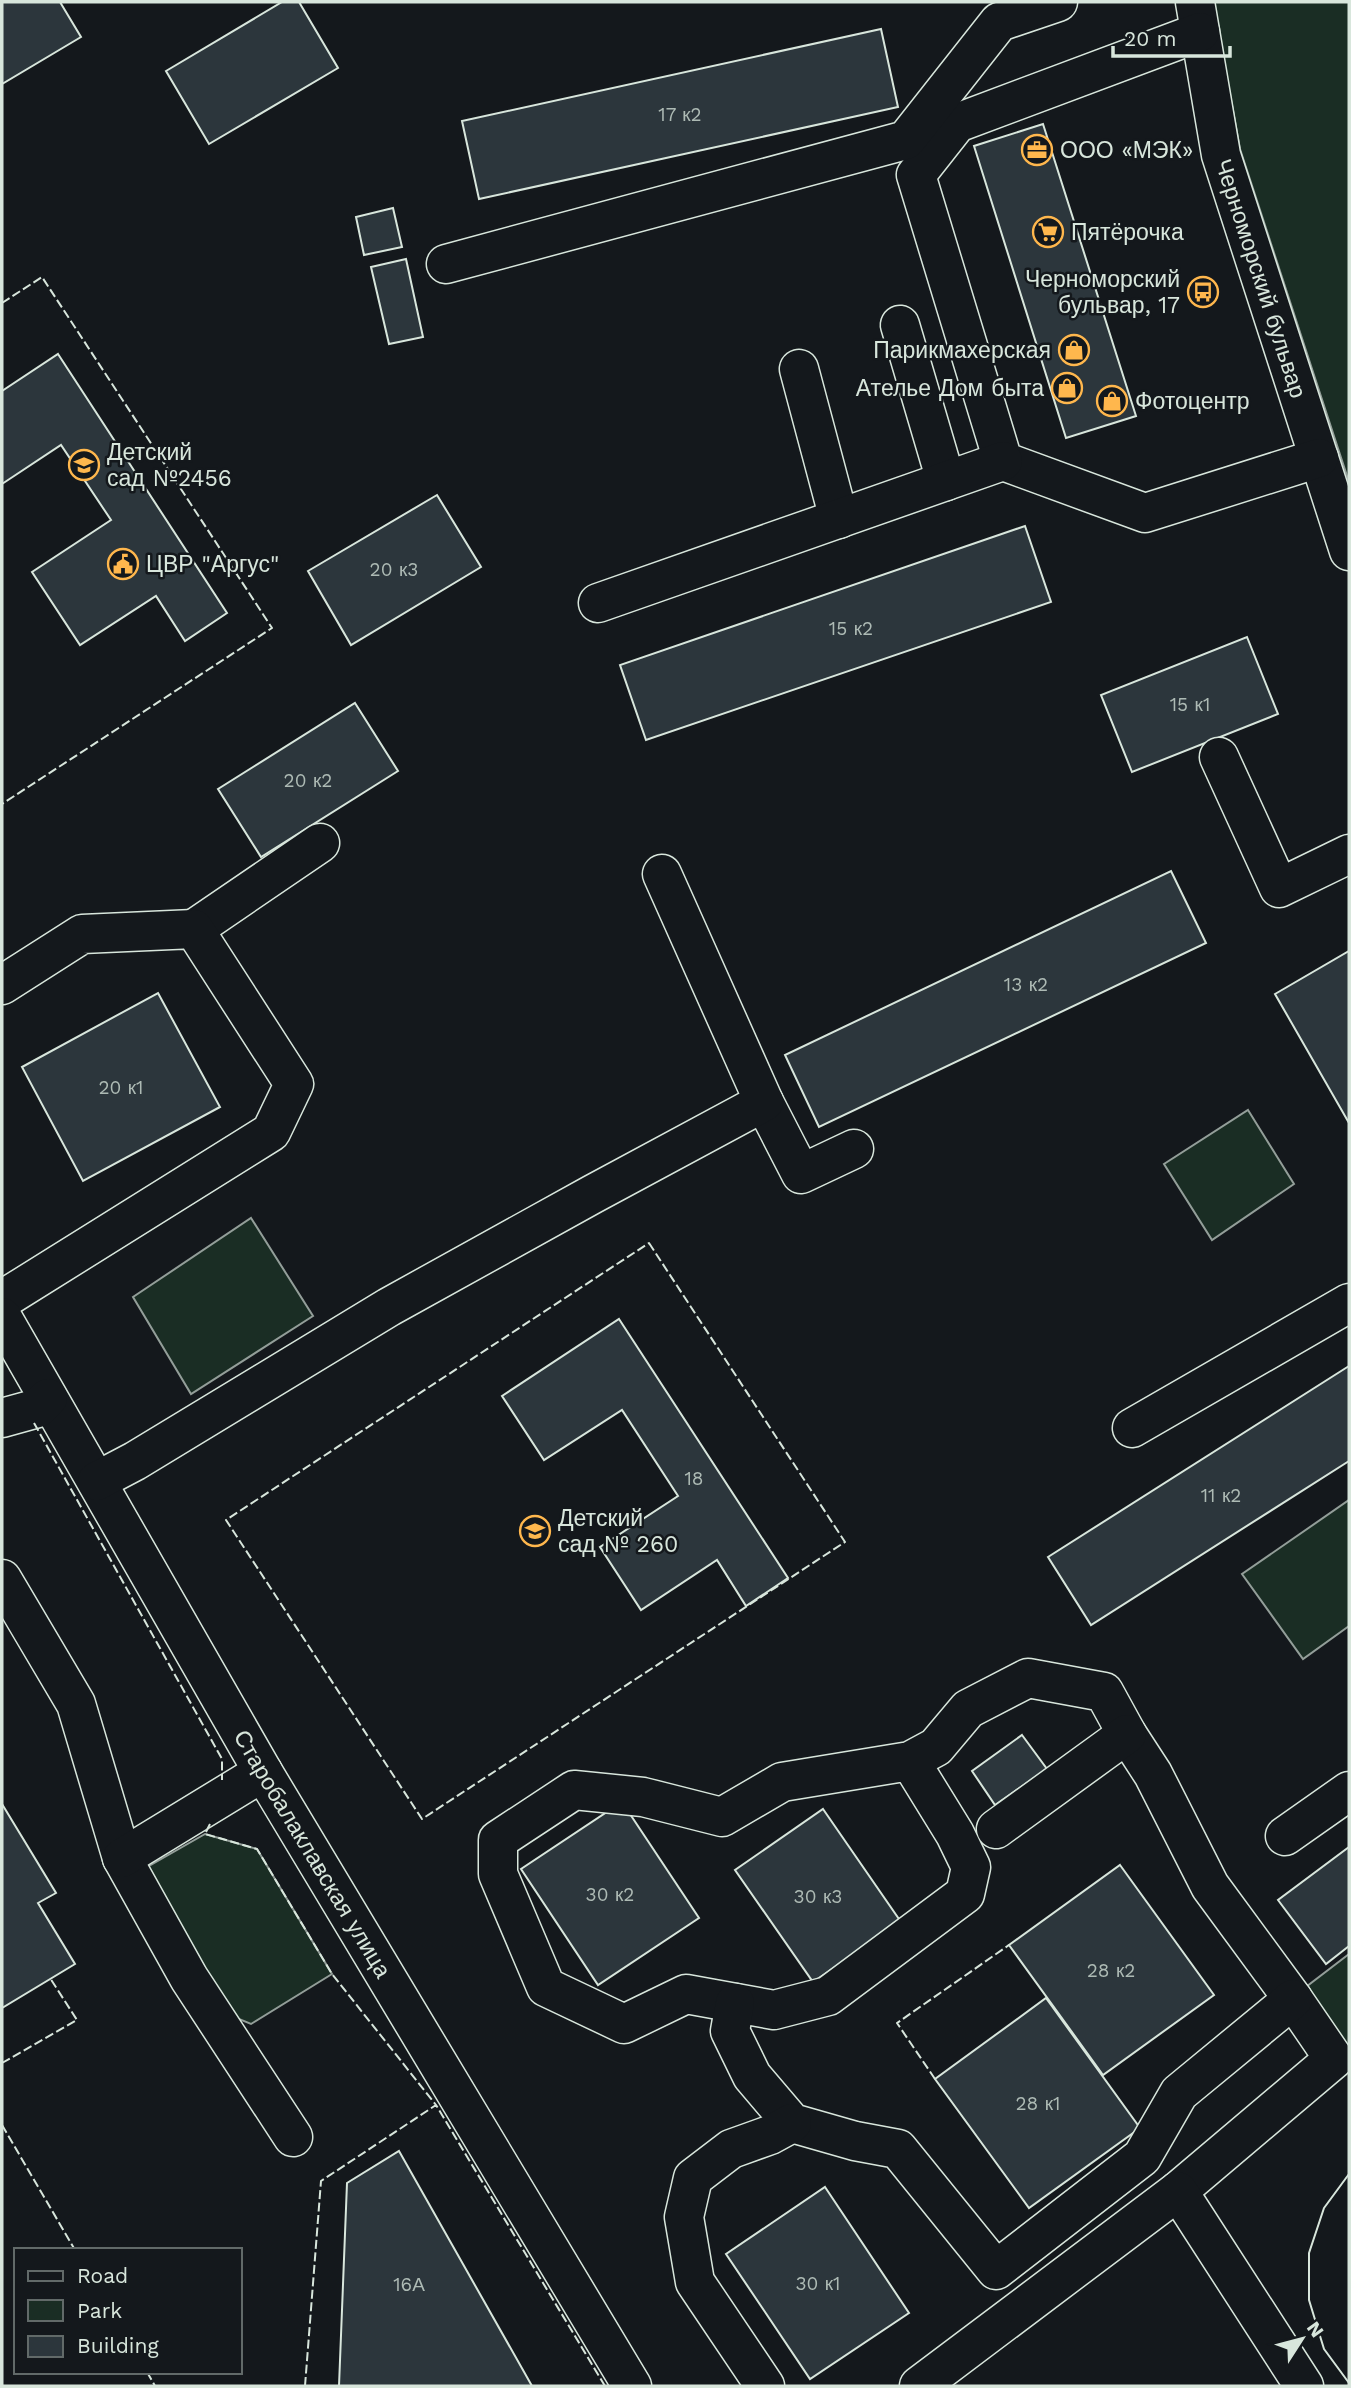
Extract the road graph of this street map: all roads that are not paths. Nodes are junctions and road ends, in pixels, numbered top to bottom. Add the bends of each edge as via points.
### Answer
1 (1058, 2) edge
2 (1197, 17) edge
3 (446, 264) dead end
4 (900, 325) dead end
5 (799, 369) dead end
6 (1319, 458) junction
7 (1003, 461) junction
8 (946, 481) junction
9 (839, 519) junction
10 (1349, 551) edge
11 (598, 603) dead end
12 (1219, 757) dead end
13 (320, 843) dead end
14 (1349, 854) edge
15 (662, 874) dead end
16 (194, 929) junction
17 (2, 985) edge
18 (764, 1102) junction
19 (854, 1149) dead end
20 (2, 1300) edge
21 (1349, 1303) edge
22 (2, 1317) edge
23 (48, 1398) junction
24 (2, 1418) edge
25 (1132, 1428) dead end
26 (97, 1481) junction
27 (2, 1579) edge
28 (1127, 1734) junction
29 (910, 1761) junction
30 (263, 1772) junction
31 (1349, 1791) edge
32 (996, 1829) dead end
33 (1285, 1836) dead end
34 (122, 1858) junction
35 (1293, 1999) junction
36 (735, 2003) junction
37 (792, 2123) junction
38 (293, 2137) dead end
39 (1178, 2191) junction
40 (632, 2386) edge
41 (765, 2386) edge
42 (919, 2386) edge
43 (1304, 2386) edge

1 - 3 street via 999,22 906,140
2 - 6 street, Черноморский бульвар via 1221,155
2 - 7 street via 957,123 916,174
4 - 8 street
5 - 9 street
6 - 7 street via 1145,513
6 - 10 street, Черноморский бульвар
7 - 8 street
8 - 9 street
9 - 11 street
12 - 14 street via 1279,888
13 - 16 street
15 - 18 street
16 - 17 street via 82,934
16 - 20 street via 294,1084 271,1132
18 - 19 street via 801,1174
18 - 26 street via 389,1307
21 - 25 street
22 - 23 street, Старобалаклавская улица
23 - 24 street via 38,1408
23 - 26 street, Старобалаклавская улица
26 - 30 street, Старобалаклавская улица
27 - 34 street via 76,1704
28 - 29 street via 1104,1692 1028,1678 968,1709 936,1747
28 - 32 street
28 - 35 street via 1153,1774 1210,1886
29 - 36 street via 971,1867 965,1894 828,1996 774,2010
29 - 36 street via 782,1782 722,1817 643,1797 573,1790 498,1840 498,1874 546,1987 624,2024 686,1994
30 - 34 street
30 - 40 street, Старобалаклавская улица
31 - 33 street
34 - 38 street via 189,1978
35 - 37 street via 1179,2093 1142,2157 996,2270 898,2149
35 - 39 street via 1334,2059
36 - 37 street via 730,2031 752,2076
37 - 41 street via 731,2149 693,2178 684,2217 695,2282
39 - 42 street
39 - 43 street

